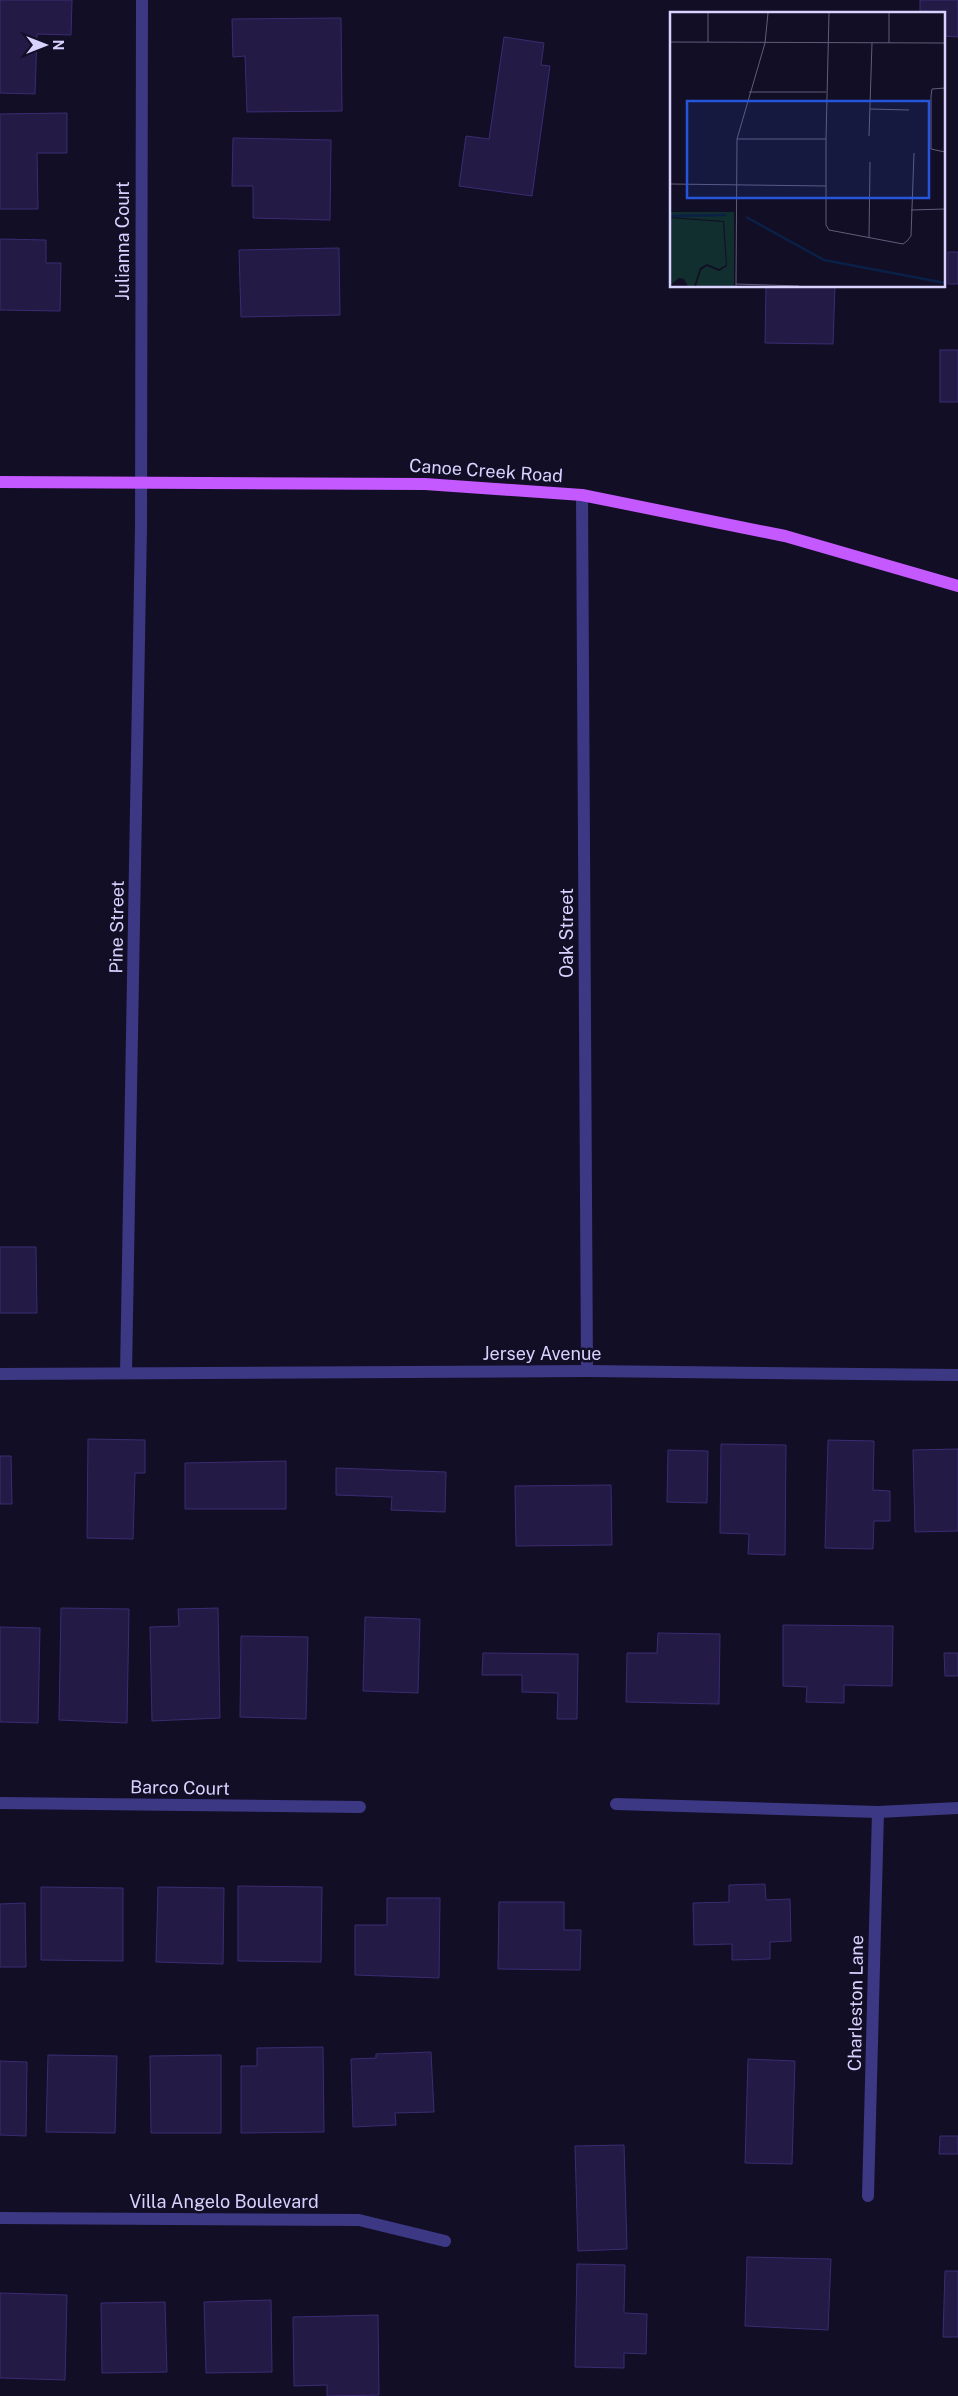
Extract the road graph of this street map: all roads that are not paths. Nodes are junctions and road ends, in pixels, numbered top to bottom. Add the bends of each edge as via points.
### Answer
1 (142, 0) edge
2 (0, 482) edge
3 (140, 482) junction
4 (582, 495) junction
5 (958, 586) edge
6 (587, 1371) junction
7 (126, 1373) junction
8 (0, 1374) edge
9 (958, 1375) edge
10 (0, 1803) edge
11 (616, 1804) dead end
12 (360, 1807) dead end
13 (958, 1808) edge
14 (878, 1812) junction
15 (868, 2196) dead end
16 (0, 2218) edge
17 (445, 2241) dead end

1 - 3 street, Julianna Court
2 - 3 main road, Canoe Creek Road
3 - 4 main road, Canoe Creek Road via 425,484
3 - 7 street, Pine Street
4 - 5 main road, Canoe Creek Road via 785,536
4 - 6 street, Oak Street
6 - 7 street, Jersey Avenue
6 - 9 street, Jersey Avenue
7 - 8 street
10 - 12 street, Barco Court
11 - 14 street
13 - 14 street
14 - 15 street, Charleston Lane
16 - 17 street, Villa Angelo Boulevard via 359,2220

